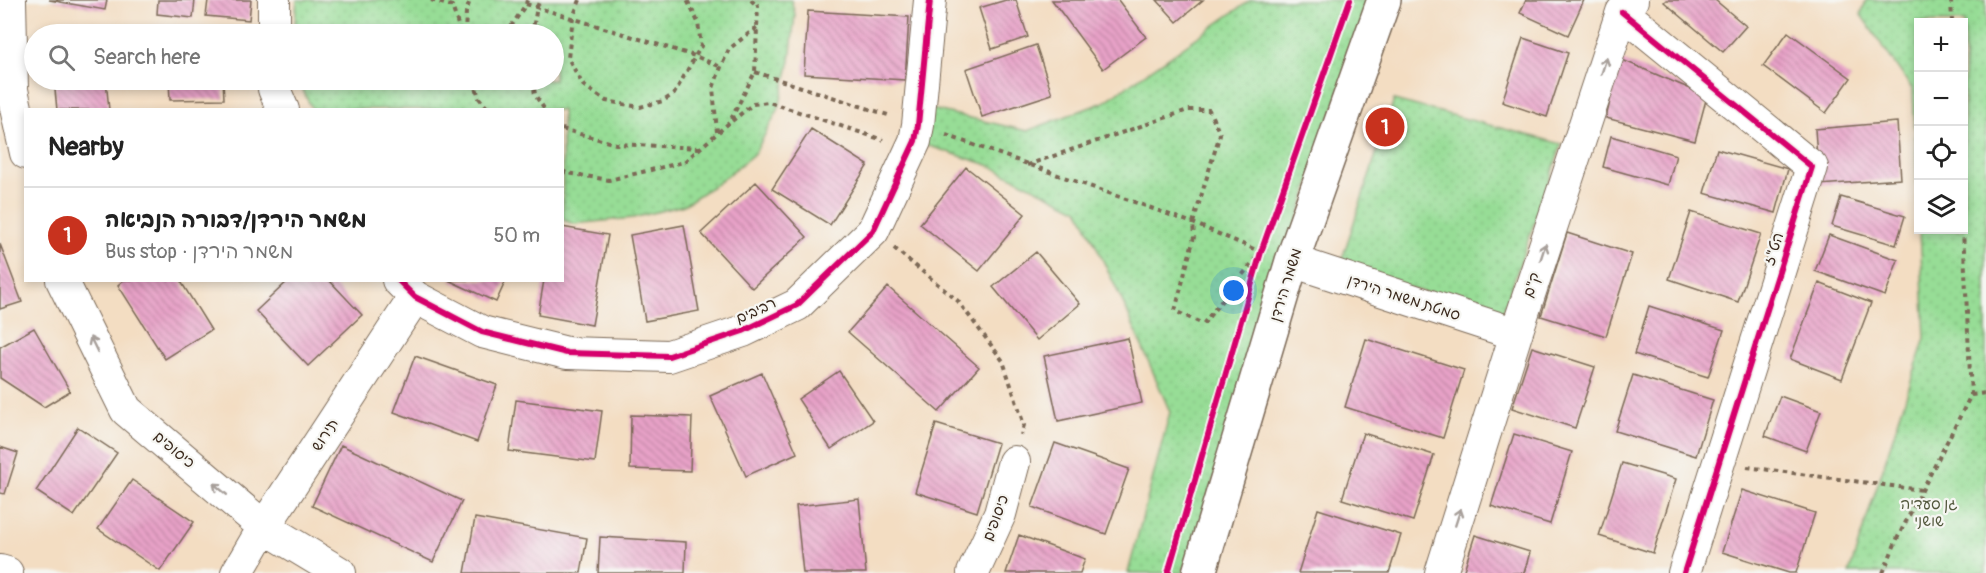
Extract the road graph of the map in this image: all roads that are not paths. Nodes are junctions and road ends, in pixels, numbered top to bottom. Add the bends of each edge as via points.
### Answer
1 (10, 0) edge
2 (274, 0) edge
3 (930, 0) edge
4 (1384, 0) edge
5 (1627, 6) edge
6 (274, 24) edge
7 (274, 90) edge
8 (282, 108) edge
9 (24, 144) edge
10 (1292, 261) junction
11 (63, 282) edge
12 (406, 289) edge
13 (1516, 334) junction
14 (1014, 462) road end
15 (264, 527) junction
16 (0, 571) edge
17 (7, 573) edge
18 (237, 573) edge
19 (340, 573) edge
20 (973, 573) edge
21 (1199, 573) edge
22 (1441, 573) edge
23 (1684, 573) edge

1 - 9 street via 12,90
2 - 6 street
3 - 12 street, רביבים via 915,137 873,231 797,305 743,331 669,356 567,353 482,332
4 - 10 street, משמר הירדן
13 -> 5 street, ק"ם
5 - 23 street, הט"ז via 1812,167
7 - 8 street
10 - 13 street, סמטת משמר הירדן
10 - 21 street, משמר הירדן
15 -> 11 street, כיסופים via 126,410
12 - 15 street, תירוש
22 -> 13 street, ק"ם
14 - 20 street, כיסופים via 1000,514
15 - 18 street, תירוש
15 - 19 street, כיסופים
16 - 17 street

